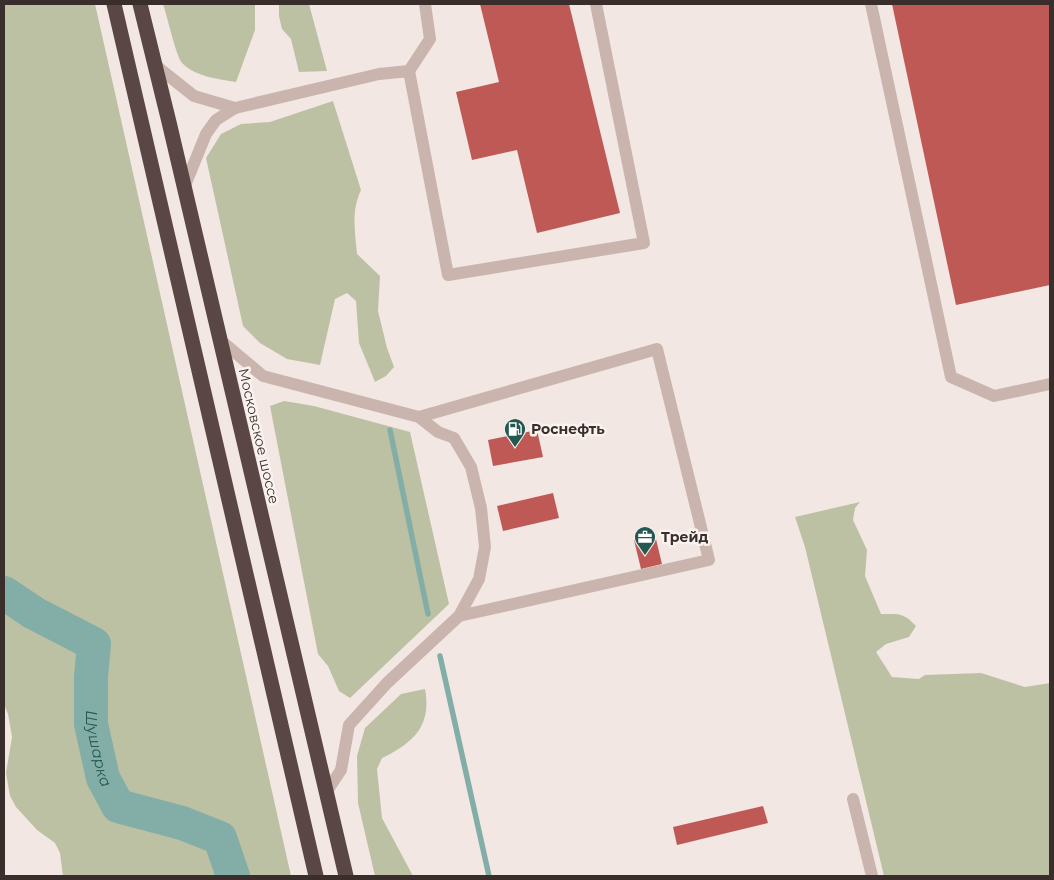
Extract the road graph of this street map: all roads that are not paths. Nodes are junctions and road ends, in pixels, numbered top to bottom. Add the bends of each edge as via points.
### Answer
1 (114, 4) edge
2 (140, 4) edge
3 (425, 4) edge
4 (596, 4) edge
5 (871, 4) edge
6 (155, 65) junction
7 (409, 71) junction
8 (235, 108) junction
9 (184, 188) junction
10 (219, 339) junction
11 (1050, 384) edge
12 (419, 417) junction
13 (459, 616) junction
14 (327, 791) junction
15 (853, 798) dead end
16 (316, 876) edge
17 (346, 876) edge
18 (872, 876) edge

1 - 16 highway
2 - 6 highway, Московское шоссе
3 - 7 lane via 430,39
4 - 7 lane via 644,243 448,275
5 - 11 lane via 952,377 994,396
6 - 8 lane via 194,96
6 - 9 highway, Московское шоссе
7 - 8 lane via 379,74
8 - 9 lane via 216,120 206,134
9 - 10 highway, Московское шоссе
10 - 12 lane via 263,376
10 - 14 highway, Московское шоссе
12 - 13 lane via 438,432 454,438 471,467 481,508 485,547 479,579
12 - 13 lane via 657,349 709,560
13 - 14 lane via 387,683 349,725 341,770
14 - 17 highway, Московское шоссе
15 - 18 lane

